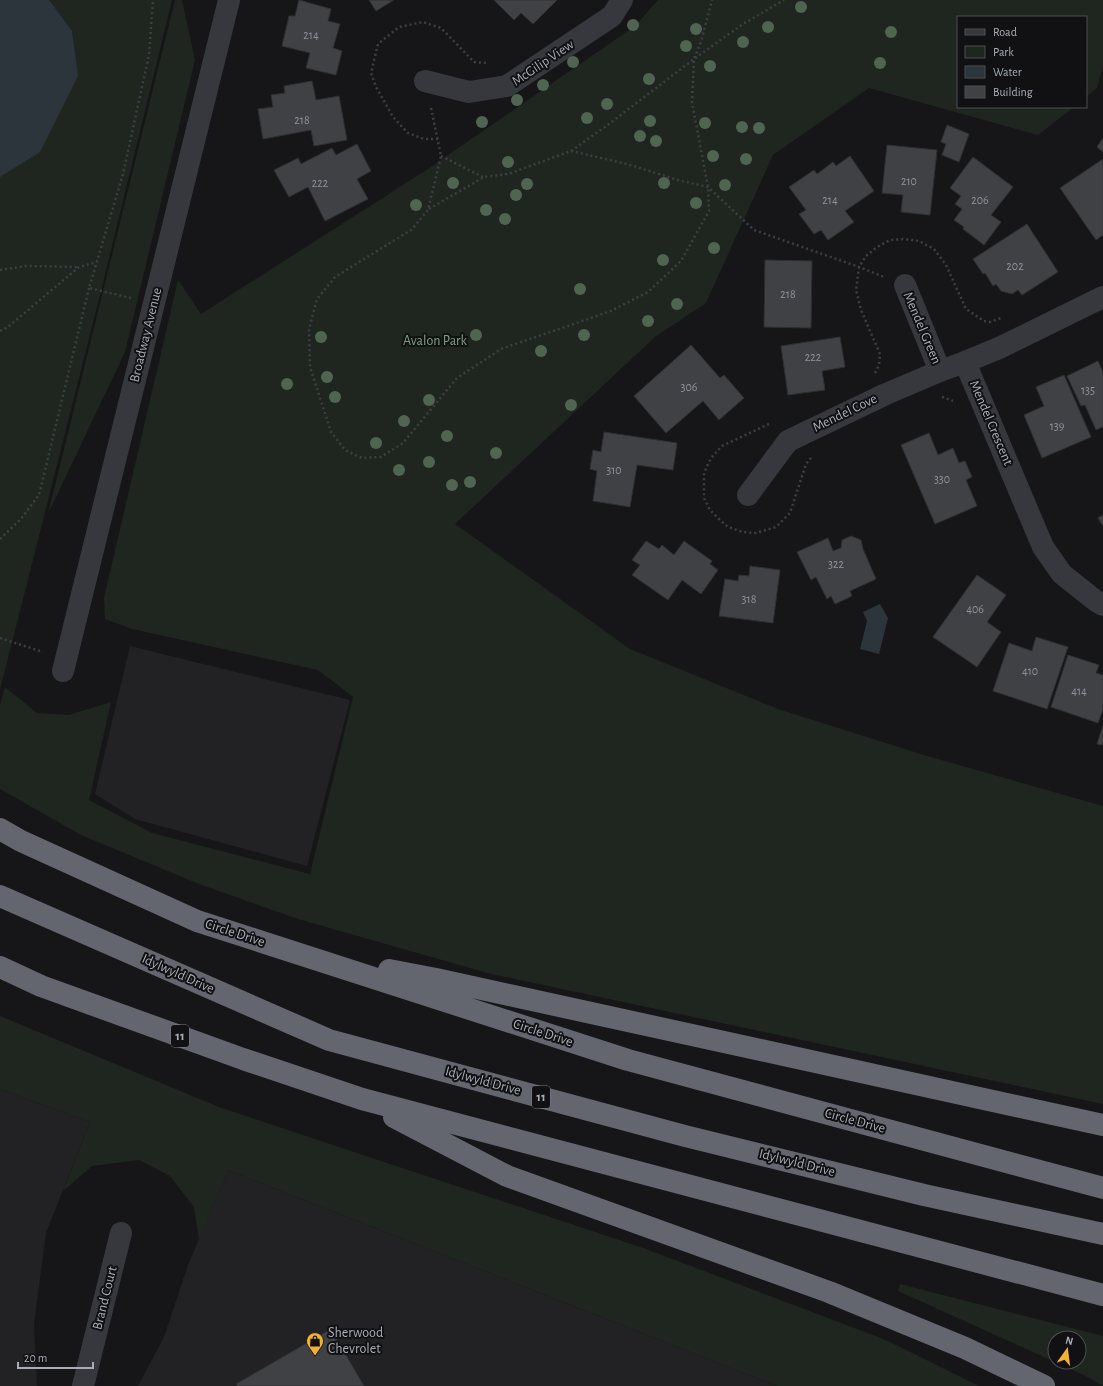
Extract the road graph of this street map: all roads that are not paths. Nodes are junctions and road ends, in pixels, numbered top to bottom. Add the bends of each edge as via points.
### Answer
1 (229, 0) edge
2 (622, 0) edge
3 (425, 80) road end
4 (904, 285) dead end
5 (1103, 297) edge
6 (965, 362) junction
7 (940, 371) junction
8 (748, 495) dead end
9 (1103, 605) edge
10 (65, 664) road end
11 (0, 829) edge
12 (0, 896) edge
13 (300, 953) junction
14 (0, 967) edge
15 (362, 1099) junction
16 (1103, 1124) edge
17 (1103, 1188) edge
18 (121, 1233) dead end
19 (1103, 1234) edge
20 (1103, 1295) edge
21 (83, 1386) edge
22 (1044, 1386) edge

1 - 10 street, Broadway Avenue
2 - 3 street, McGilip View via 612,16 507,86 469,92
4 - 7 street, Mendel Green
5 - 6 street, Mendel Crescent
6 - 7 street, Mendel Cove
6 - 9 street, Mendel Crescent via 1044,547 1062,574
7 - 8 street, Mendel Cove via 788,441
11 - 13 highway, Circle Drive via 21,841 198,921
12 - 19 highway, Idylwyld Drive / 11 via 329,1040 693,1138 924,1195
13 - 16 highway via 436,979
13 - 17 highway, Circle Drive via 628,1060
14 - 15 highway, 11 via 40,986
15 - 20 highway, 11
15 - 22 highway via 507,1176 829,1292 965,1348
18 - 21 street, Brand Court

